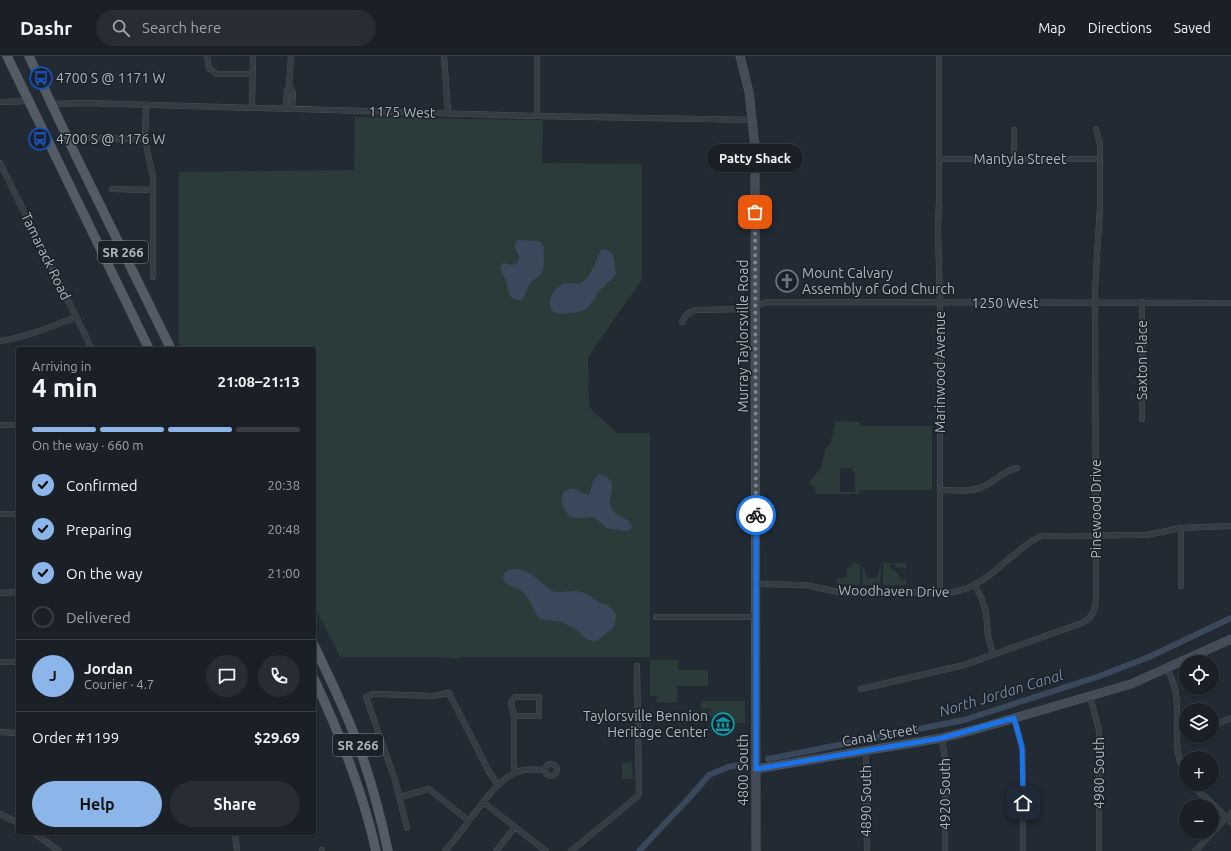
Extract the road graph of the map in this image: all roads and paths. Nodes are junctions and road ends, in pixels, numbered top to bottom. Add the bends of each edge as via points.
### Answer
1 (7, 56) edge
2 (29, 56) edge
3 (207, 56) edge
4 (253, 56) edge
5 (291, 56) edge
6 (444, 56) edge
7 (537, 56) edge
8 (740, 56) edge
9 (939, 56) edge
10 (253, 74) junction
11 (30, 101) junction
12 (0, 102) edge
13 (52, 104) junction
14 (146, 105) junction
15 (252, 108) junction
16 (289, 109) junction
17 (448, 113) junction
18 (537, 116) junction
19 (753, 120) junction
20 (1096, 129) dead end
21 (1014, 130) dead end
22 (84, 138) dead end
23 (146, 139) junction
24 (939, 159) junction
25 (1014, 159) junction
26 (1100, 159) junction
27 (0, 163) edge
28 (112, 189) dead end
29 (153, 190) junction
30 (153, 277) dead end
31 (1096, 302) junction
32 (1142, 302) junction
33 (939, 303) junction
34 (1231, 303) edge
35 (755, 306) junction
36 (76, 317) junction
37 (682, 322) dead end
38 (0, 341) edge
39 (91, 347) edge
40 (148, 347) edge
41 (170, 347) edge
42 (1142, 419) dead end
43 (0, 425) edge
44 (16, 425) edge
45 (1017, 468) dead end
46 (940, 490) junction
47 (0, 514) edge
48 (16, 514) edge
49 (1231, 526) edge
50 (1181, 528) junction
51 (1096, 536) junction
52 (756, 584) junction
53 (975, 585) junction
54 (1181, 586) dead end
55 (0, 592) edge
56 (16, 592) edge
57 (940, 593) junction
58 (656, 617) dead end
59 (756, 617) junction
60 (1231, 639) edge
61 (316, 649) edge
62 (993, 654) junction
63 (0, 662) edge
64 (16, 662) edge
65 (638, 666) dead end
66 (1167, 668) junction
67 (316, 683) edge
68 (861, 689) dead end
69 (1090, 696) junction
70 (514, 716) junction
71 (1014, 718) junction
72 (1231, 718) edge
73 (1219, 723) edge
74 (1177, 731) joint
75 (0, 732) edge
76 (16, 733) edge
77 (942, 738) junction
78 (866, 751) junction
79 (1179, 760) edge
80 (756, 769) junction
81 (545, 770) dead end
82 (515, 772) junction
83 (498, 785) junction
84 (1198, 791) edge
85 (400, 797) junction
86 (484, 802) junction
87 (1231, 813) edge
88 (0, 814) edge
89 (1229, 820) edge
90 (469, 821) junction
91 (16, 822) edge
92 (515, 827) junction
93 (408, 828) dead end
94 (37, 835) edge
95 (235, 835) edge
96 (59, 851) edge
97 (237, 851) edge
98 (376, 851) edge
99 (388, 851) edge
100 (445, 851) edge
101 (496, 851) edge
102 (546, 851) edge
103 (571, 851) edge
104 (756, 851) edge
105 (866, 851) edge
106 (945, 851) edge
107 (1023, 851) edge
108 (1099, 851) edge
109 (1195, 851) edge

1 - 11 main road, SR 266
2 - 13 main road, SR 266
3 - 10 street via 209,68 217,74
4 - 10 street
5 - 16 street via 287,92
6 - 17 street
7 - 18 street
8 - 19 street, Murray Taylorsville Road
9 - 24 street, Marinwood Avenue
10 - 15 street
11 - 12 street
11 - 40 main road, SR 266
13 - 14 street, 1175 West
13 - 41 main road, SR 266
14 - 15 street, 1175 West
14 - 23 street
15 - 16 street, 1175 West
16 - 17 street, 1175 West
17 - 18 street, 1175 West
18 - 19 street, 1175 West
19 - 35 street, Murray Taylorsville Road
20 - 26 street, Pinewood Drive
21 - 25 street
22 - 23 street
23 - 29 street
24 - 25 street, Mantyla Street
24 - 33 street, Marinwood Avenue
25 - 26 street, Mantyla Street
26 - 31 street, Pinewood Drive
27 - 36 street, Tamarack Road
28 - 29 street
29 - 30 street
31 - 32 street, 1250 West
31 - 33 street, 1250 West
31 - 51 street, Pinewood Drive
32 - 34 street, 1250 West
32 - 42 street, Saxton Place
33 - 35 street, 1250 West via 767,302
33 - 46 street, Marinwood Avenue
35 - 37 street, 1250 West via 746,309 694,310 687,314
35 - 52 street, Murray Taylorsville Road
36 - 38 street via 40,332
36 - 39 street, Tamarack Road
43 - 44 street
45 - 46 street via 1004,472 979,489
46 - 57 street, Marinwood Avenue
47 - 48 street
49 - 50 street, Woodhaven Drive
50 - 51 street, Woodhaven Drive via 1146,535
50 - 54 street
51 - 53 street, Woodhaven Drive via 1037,537
51 - 62 street, Pinewood Drive via 1096,602 1089,619
52 - 57 street, Woodhaven Drive via 805,585 844,592
52 - 59 street, Murray Taylorsville Road
53 - 57 street, Woodhaven Drive via 957,592
53 - 62 street via 985,607
55 - 56 street
58 - 59 street
59 - 80 street, 4800 South
60 - 66 street, Canal Street
61 - 99 main road, SR 266 via 348,718 363,758
62 - 68 street, Pinewood Drive via 960,666
63 - 64 street
65 - 103 street via 638,796
66 - 69 street, Canal Street via 1130,684
66 - 74 street via 1176,695
67 - 98 main road, SR 266 via 349,761
69 - 71 street, Canal Street
69 - 108 street, 4980 South via 1099,730
70 - 70 street via 511,702 514,697 539,697 539,716
70 - 82 street
71 - 77 street, Canal Street
71 - 107 street via 1023,751
72 - 73 street
74 - 79 street
75 - 76 street
77 - 78 street, Canal Street
77 - 106 street, 4920 South via 945,759
78 - 80 street, Canal Street
78 - 105 street, 4890 South
80 - 104 street, 4800 South
81 - 82 street
82 - 83 street
83 - 85 street via 449,693 432,696 373,694 366,697
83 - 86 street
84 - 89 street
85 - 90 street via 429,790
85 - 93 street
86 - 90 street
86 - 92 street
87 - 89 street
88 - 91 street
89 - 109 street
90 - 100 street
92 - 101 street
92 - 102 street
94 - 96 street
95 - 97 street

